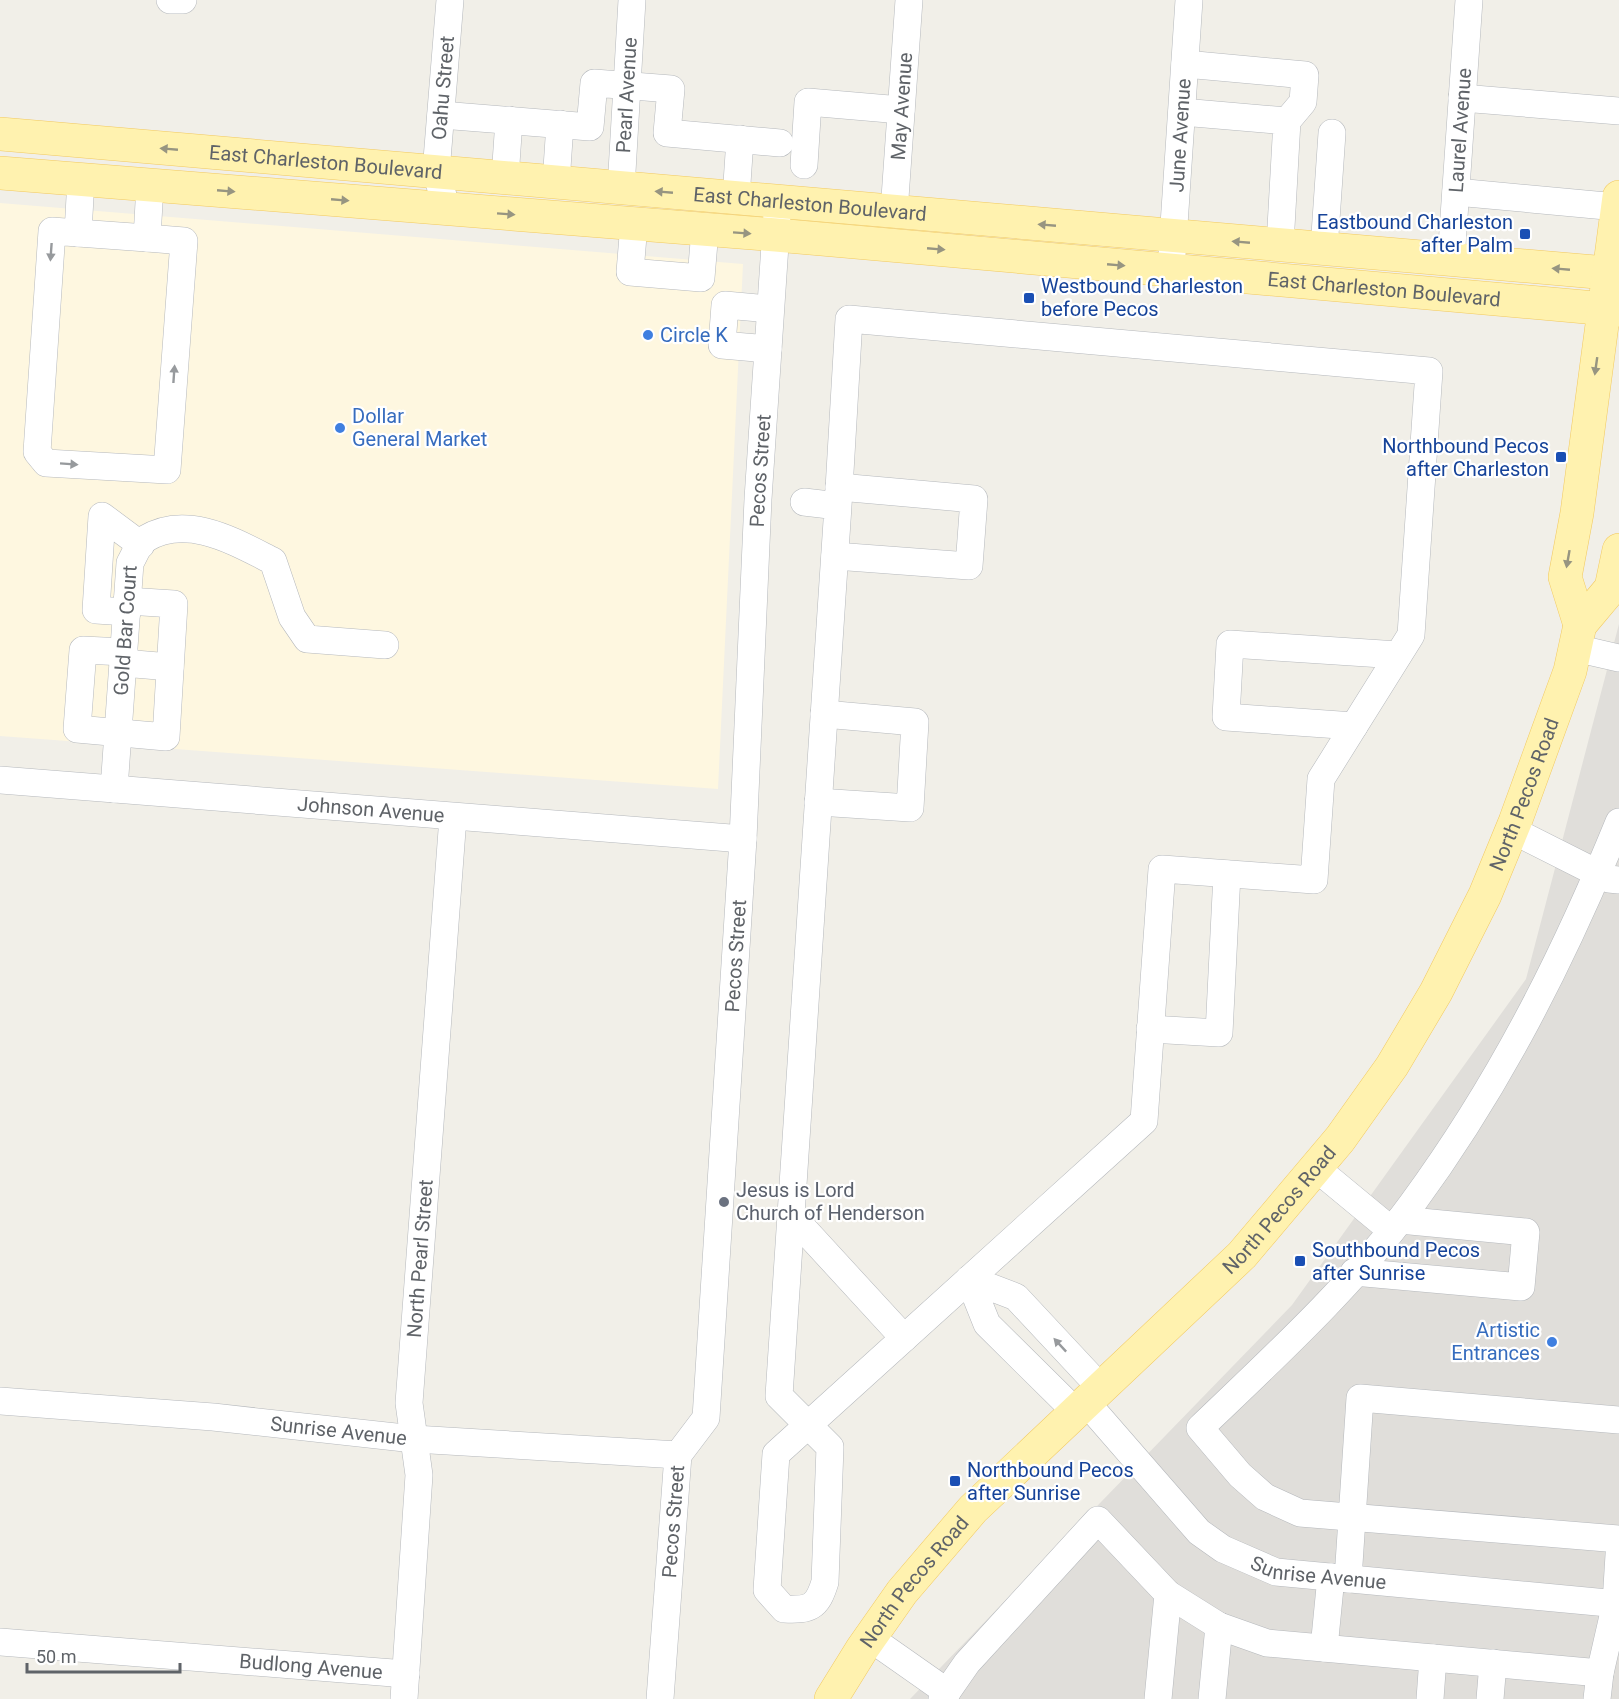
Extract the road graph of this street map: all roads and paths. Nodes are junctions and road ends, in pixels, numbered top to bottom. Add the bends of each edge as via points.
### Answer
1 (170, 0) edge
2 (183, 0) edge
3 (450, 0) edge
4 (632, 0) edge
5 (909, 0) edge
6 (1189, 0) edge
7 (1469, 0) edge
8 (1185, 64) junction
9 (627, 86) junction
10 (1462, 98) junction
11 (901, 110) junction
12 (1619, 111) edge
13 (1182, 112) junction
14 (441, 115) junction
15 (509, 120) junction
16 (1287, 121) junction
17 (560, 124) junction
18 (0, 134) edge
19 (1332, 134) dead end
20 (741, 139) junction
21 (780, 142) dead end
22 (804, 165) dead end
23 (436, 172) junction
24 (0, 173) edge
25 (505, 178) junction
26 (81, 179) junction
27 (556, 183) junction
28 (150, 185) junction
29 (621, 189) junction
30 (1456, 192) junction
31 (736, 198) junction
32 (777, 202) junction
33 (1618, 202) edge
34 (447, 209) junction
35 (894, 212) junction
36 (634, 224) junction
37 (705, 230) junction
38 (78, 233) junction
39 (776, 235) junction
40 (1174, 236) junction
41 (147, 238) junction
42 (1280, 245) junction
43 (1324, 249) junction
44 (1451, 260) junction
45 (1171, 270) junction
46 (701, 278) junction
47 (1611, 291) edge
48 (725, 305) junction
49 (770, 309) junction
50 (768, 349) junction
51 (839, 496) junction
52 (804, 502) dead end
53 (141, 545) junction
54 (1619, 550) edge
55 (835, 556) junction
56 (127, 607) junction
57 (1577, 636) junction
58 (385, 645) dead end
59 (1398, 655) junction
60 (123, 658) junction
61 (1619, 658) edge
62 (170, 667) junction
63 (824, 714) junction
64 (1354, 726) junction
65 (118, 733) junction
66 (0, 780) edge
67 (114, 789) junction
68 (818, 802) junction
69 (453, 817) junction
70 (1619, 822) edge
71 (1512, 830) junction
72 (743, 839) junction
73 (1227, 874) junction
74 (1608, 877) edge
75 (1150, 1029) junction
76 (1316, 1168) junction
77 (790, 1215) junction
78 (1395, 1225) junction
79 (1354, 1272) junction
80 (969, 1279) junction
81 (904, 1338) junction
82 (1087, 1400) junction
83 (0, 1401) edge
84 (1619, 1420) edge
85 (808, 1425) junction
86 (414, 1439) junction
87 (678, 1455) junction
88 (1352, 1517) junction
89 (1619, 1539) edge
90 (1619, 1555) edge
91 (1339, 1578) junction
92 (1168, 1594) junction
93 (1617, 1604) edge
94 (1219, 1626) junction
95 (870, 1638) junction
96 (0, 1642) edge
97 (1324, 1648) junction
98 (1433, 1658) junction
99 (1493, 1663) junction
100 (405, 1686) edge
101 (1598, 1686) edge
102 (945, 1695) edge
103 (660, 1699) edge
104 (831, 1699) edge
105 (1158, 1699) edge
106 (1212, 1699) edge
107 (1430, 1699) edge
108 (1490, 1699) edge

1 - 2 street
3 - 14 street, Oahu Street
4 - 9 street, Pearl Avenue
5 - 11 street, May Avenue
6 - 8 street, June Avenue
7 - 10 street, Laurel Avenue
8 - 13 street, June Avenue
8 - 16 street via 1305,75 1304,102
9 - 17 street via 594,82 590,127
9 - 20 street via 671,89 667,133
9 - 29 street, Pearl Avenue
10 - 12 street
10 - 30 street, Laurel Avenue
11 - 22 street via 808,102
11 - 35 street, May Avenue
13 - 16 street
13 - 40 street, June Avenue
14 - 15 street
14 - 23 street, Oahu Street
15 - 17 street
15 - 25 street
16 - 42 street
17 - 27 street
23 -> 18 main road, East Charleston Boulevard
19 - 43 street
20 - 21 street
20 - 31 street
23 - 25 main road, East Charleston Boulevard
23 - 34 street, Oahu Street
24 - 26 main road, East Charleston Boulevard
25 - 27 main road, East Charleston Boulevard
26 - 28 main road, East Charleston Boulevard
26 - 38 street
27 - 29 main road, East Charleston Boulevard
28 -> 34 main road, East Charleston Boulevard
28 - 41 street
31 -> 29 main road, East Charleston Boulevard
30 - 33 street
30 - 44 street, Laurel Avenue
31 - 32 main road, East Charleston Boulevard
32 - 35 main road, East Charleston Boulevard
32 - 39 street, Pecos Street
33 - 47 main road
34 -> 36 main road, East Charleston Boulevard
40 -> 35 main road, East Charleston Boulevard
36 - 37 main road, East Charleston Boulevard
36 - 46 street via 630,272
37 -> 39 main road, East Charleston Boulevard
37 - 46 street
38 - 41 street
38 -> 41 street via 52,231 37,452 46,463 167,470 184,241
39 -> 45 main road, East Charleston Boulevard
39 - 49 street, Pecos Street
42 -> 40 main road, East Charleston Boulevard
40 - 45 street, June Avenue
42 - 43 main road, East Charleston Boulevard
43 - 44 main road, East Charleston Boulevard
47 -> 44 main road, East Charleston Boulevard
45 - 47 main road, East Charleston Boulevard
46 - 48 street
47 -> 57 main road via 1565,577
48 - 49 street
48 - 50 street via 722,345
49 - 50 street, Pecos Street
50 - 72 street, Pecos Street
51 - 52 street
51 - 55 street
51 - 55 street via 974,498 969,566
51 - 59 street via 849,319 1429,371 1410,634
53 - 56 street, Gold Bar Court via 130,562
53 - 56 street via 102,516 96,610
53 - 58 street, Gold Bar Court via 143,540 172,529 219,534 273,561 292,617 307,639
54 - 57 main road, North Pecos Road via 1611,588
55 - 63 street
56 - 60 street, Gold Bar Court
56 - 62 street via 174,604
57 - 61 street
57 - 71 main road, North Pecos Road via 1570,671
59 - 64 street
59 - 64 street via 1230,644 1226,717
60 - 62 street
60 - 65 street, Gold Bar Court
60 - 65 street via 83,650 77,729
62 - 65 street via 166,737
63 - 68 street
63 - 68 street via 915,722 910,808
64 - 73 street via 1320,779 1314,880
65 - 67 street, Gold Bar Court
66 - 67 street, Johnson Avenue
67 - 69 street, Johnson Avenue
68 - 77 street
69 - 72 street, Johnson Avenue
69 - 86 street, North Pearl Street via 409,1403
70 - 74 street
71 - 74 street
71 - 76 main road, North Pecos Road via 1485,895 1436,992 1392,1066
72 - 87 street, Pecos Street via 706,1418
73 - 75 street via 1162,869
73 - 75 street via 1220,1033
74 - 78 street via 1490,1089
75 - 80 street via 1144,1122
76 - 78 street
76 - 82 main road, North Pecos Road via 1242,1255
77 - 81 street
77 - 85 street via 779,1396
78 - 79 street
78 - 79 street via 1526,1232 1521,1287
79 - 88 street via 1200,1428 1240,1475 1265,1497 1300,1513
80 - 81 street
80 - 82 street via 987,1324
82 -> 80 street via 1016,1297
81 - 85 street
82 - 91 street, Sunrise Avenue via 1199,1532 1223,1549 1275,1572
82 - 95 main road, North Pecos Road via 974,1509 902,1592
83 - 86 street, Sunrise Avenue via 213,1417
84 - 88 street via 1360,1398
85 - 85 street via 776,1454 767,1590 784,1609 805,1610 819,1600 825,1582 831,1447
86 - 87 street, Sunrise Avenue
86 - 100 street, North Pearl Street via 419,1475
87 - 103 street, Pecos Street
88 - 89 street
88 - 91 street
90 - 93 street
91 - 93 street, Sunrise Avenue
91 - 97 street
92 - 94 street
92 - 102 street via 1098,1520 967,1663
92 - 105 street
93 - 101 street
94 - 97 street via 1267,1643
94 - 106 street
95 - 102 street
95 - 104 main road, North Pecos Road
96 - 100 street, Budlong Avenue
97 - 98 street
98 - 99 street
98 - 107 street
99 - 101 street
99 - 108 street

